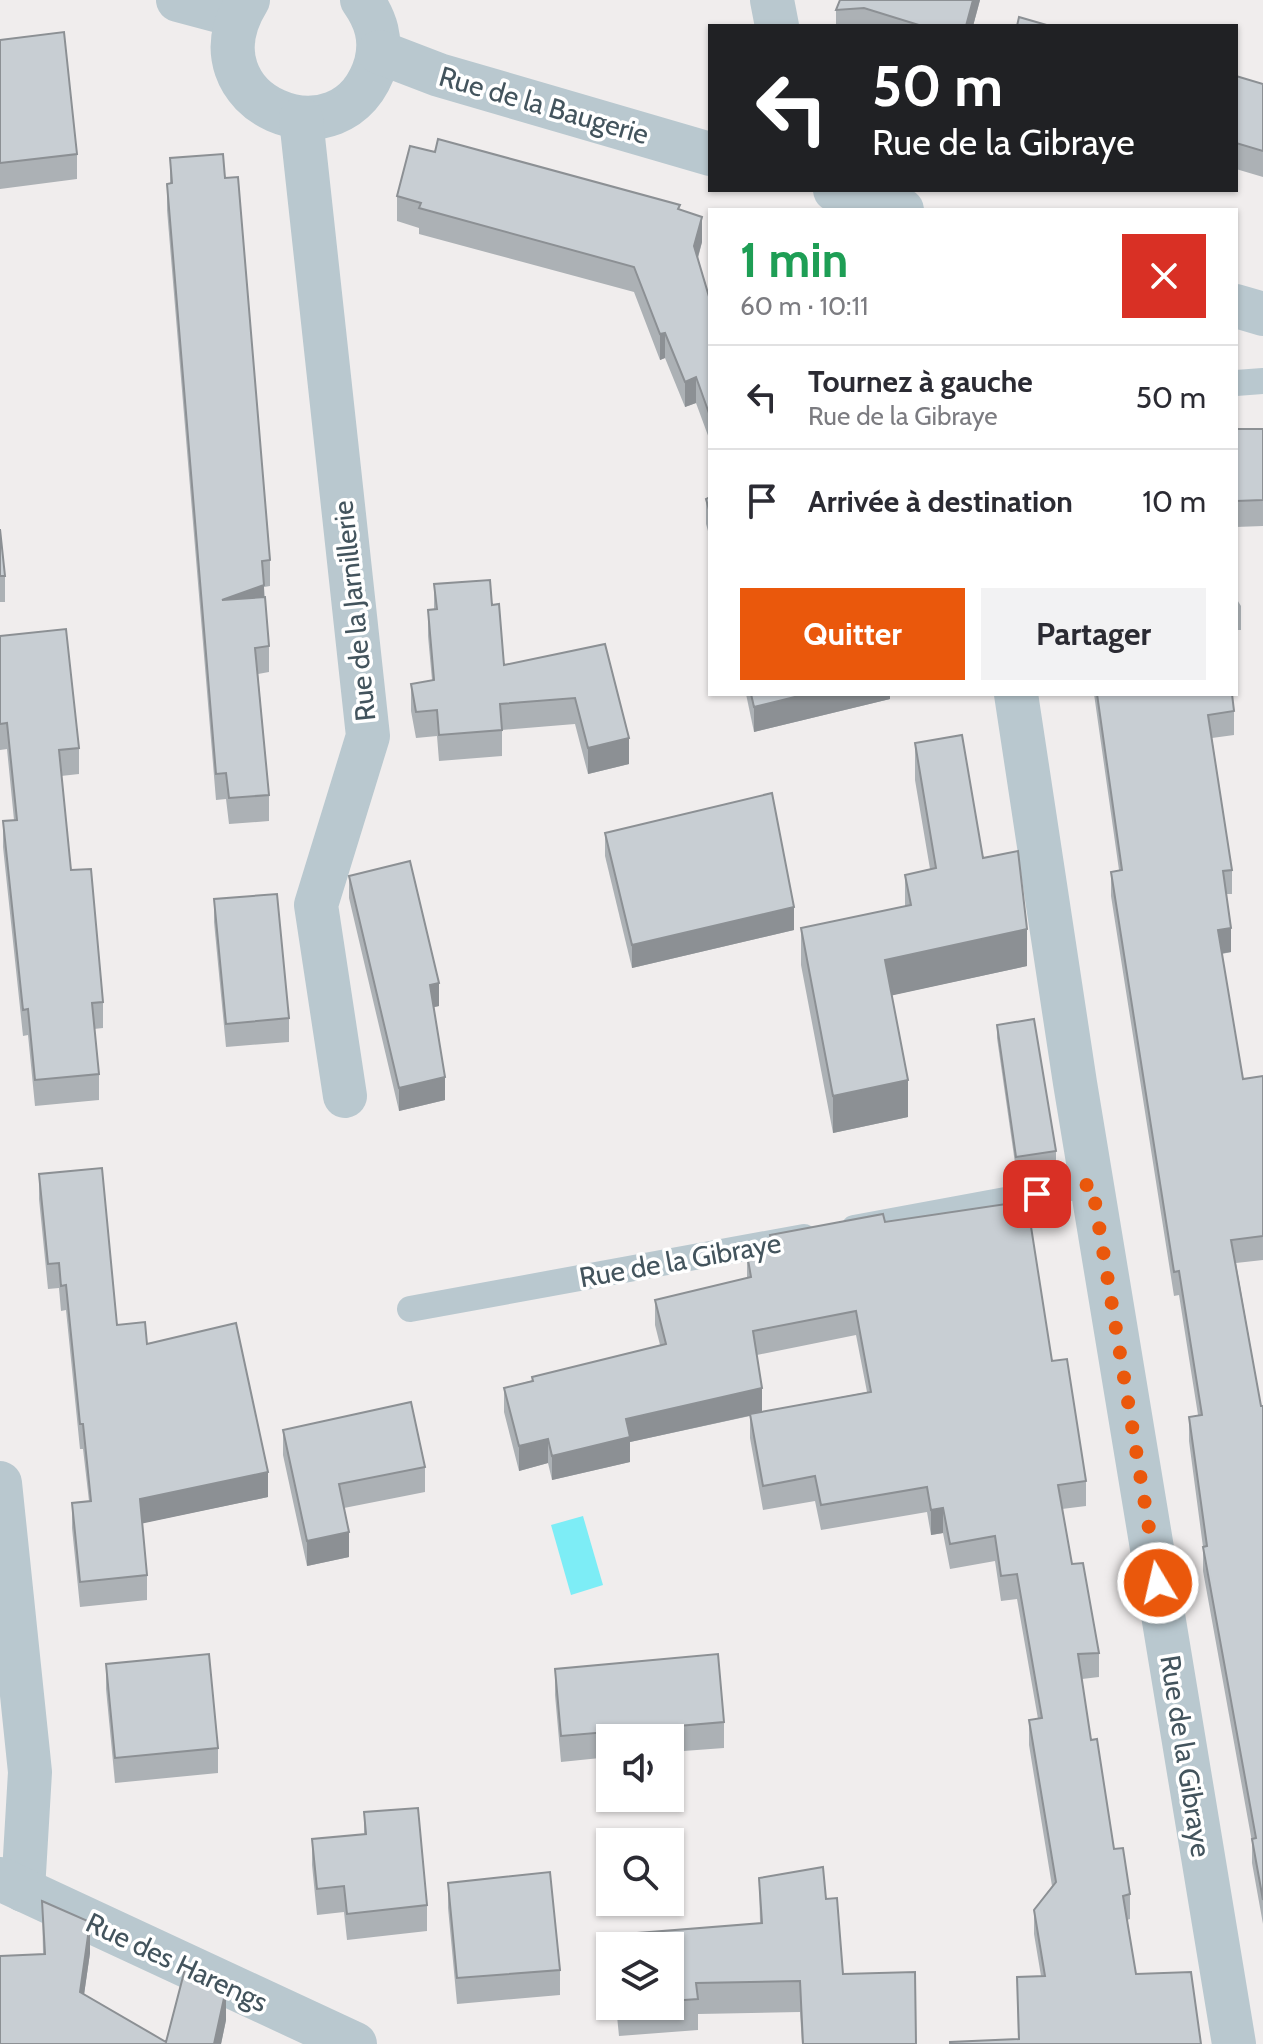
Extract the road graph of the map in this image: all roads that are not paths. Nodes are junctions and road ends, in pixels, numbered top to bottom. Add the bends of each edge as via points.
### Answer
1 (178, 0) edge
2 (362, 0) edge
3 (772, 0) edge
4 (243, 8) edge
5 (777, 24) edge
6 (379, 52) junction
7 (301, 119) junction
8 (708, 153) edge
9 (842, 192) edge
10 (895, 208) edge
11 (1238, 307) edge
12 (1263, 314) edge
13 (1263, 381) edge
14 (1238, 383) edge
15 (1016, 696) edge
16 (345, 1096) dead end
17 (1092, 1184) junction
18 (410, 1309) dead end
19 (0, 1483) edge
20 (11, 1885) edge
21 (355, 2044) edge
22 (1234, 2044) edge

1 - 4 street
2 - 6 street via 377,26
3 - 5 street
4 - 7 street via 232,38 237,72 268,109
6 - 7 street via 371,79 351,103 327,115
6 - 8 street, Rue de la Baugerie via 439,75
7 - 16 street, Rue de la Jarnillerie via 368,736 316,905
9 - 10 street
11 - 12 street
13 - 14 lane
15 - 17 street, Rue de la Gibraye
17 - 18 lane, Rue de la Gibraye
17 - 22 street, Rue de la Gibraye
19 - 20 street via 30,1772
20 - 21 street, Rue des Harengs

